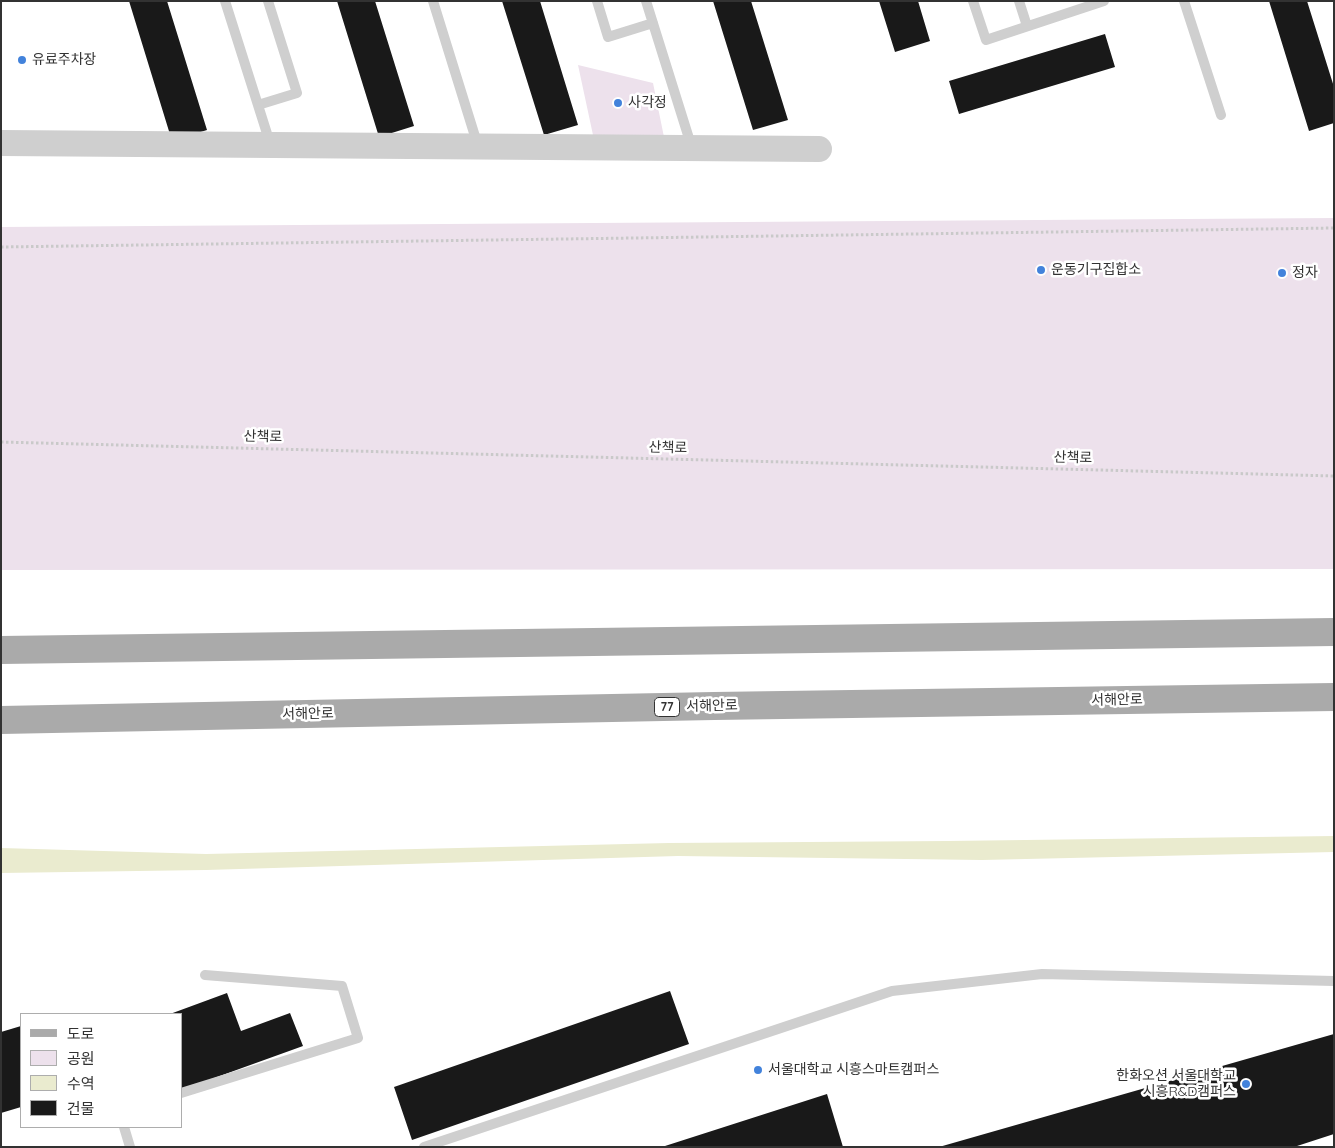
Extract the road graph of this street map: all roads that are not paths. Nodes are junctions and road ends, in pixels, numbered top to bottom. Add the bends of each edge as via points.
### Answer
1 (224, 1) edge
2 (268, 1) edge
3 (433, 1) edge
4 (597, 1) edge
5 (646, 1) edge
6 (974, 1) edge
7 (1019, 1) edge
8 (1104, 1) edge
9 (1184, 1) edge
10 (653, 22) junction
11 (1027, 26) junction
12 (258, 106) junction
13 (1221, 115) dead end
14 (1, 143) edge
15 (270, 145) junction
16 (479, 147) junction
17 (692, 148) junction
18 (819, 149) dead end
19 (1334, 632) edge
20 (1, 650) edge
21 (1334, 697) edge
22 (1, 720) edge
23 (205, 975) dead end
24 (1334, 981) edge
25 (182, 1093) edge
26 (124, 1128) edge
27 (130, 1147) edge
28 (424, 1147) edge

1 - 12 lane
2 - 12 lane via 297,93
3 - 16 lane
4 - 10 lane via 608,36
5 - 10 lane
6 - 11 lane via 986,40
7 - 11 lane
8 - 11 lane
9 - 13 lane
10 - 17 lane
12 - 15 lane
14 - 15 street
15 - 16 street
16 - 17 street
17 - 18 street
19 - 20 main road
21 - 22 main road, 서해안로 / 77
23 - 25 lane via 342,986 358,1038
24 - 28 lane via 1042,974 892,991
26 - 27 lane

